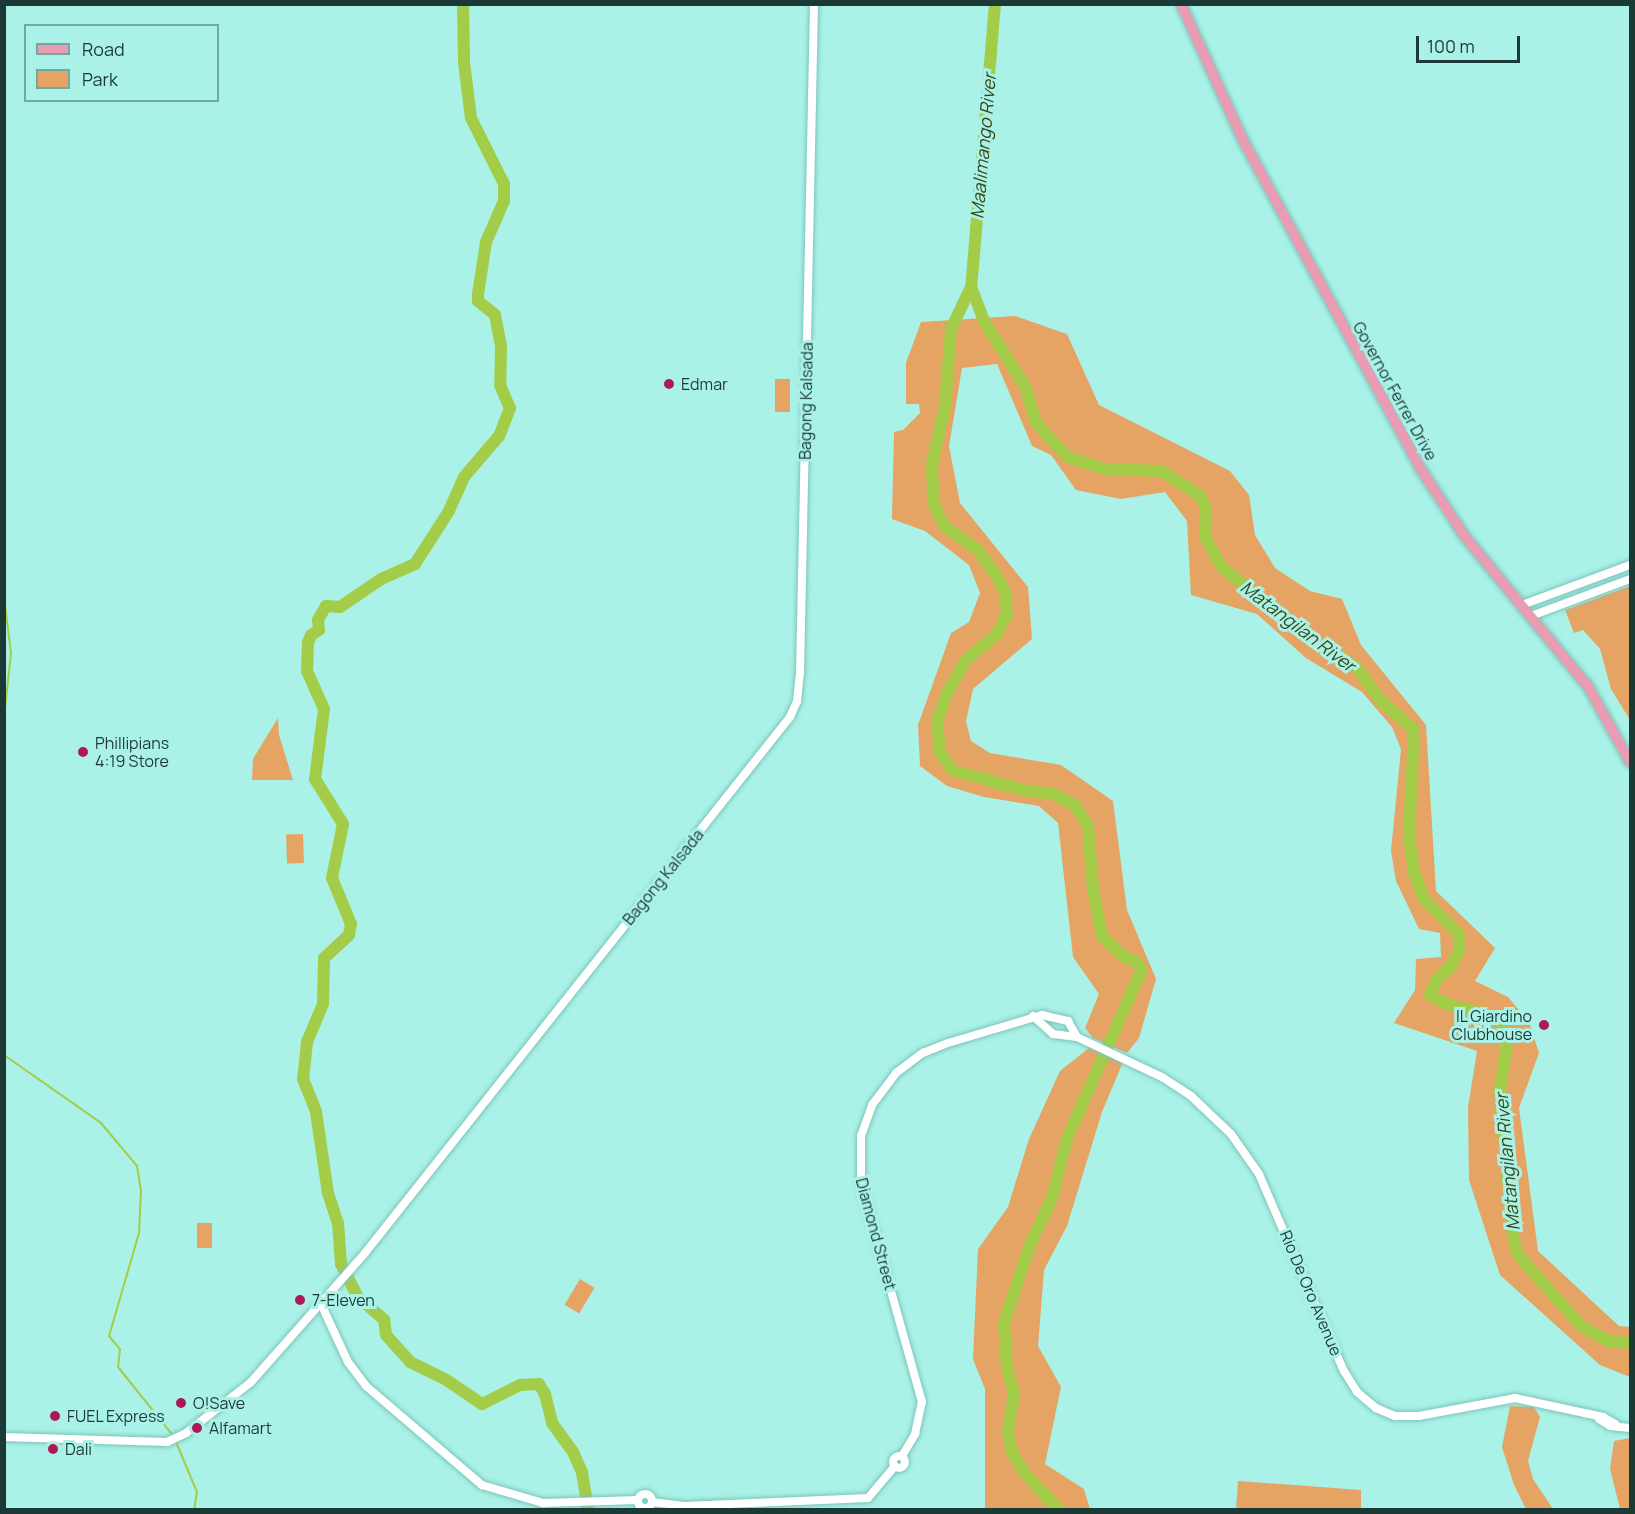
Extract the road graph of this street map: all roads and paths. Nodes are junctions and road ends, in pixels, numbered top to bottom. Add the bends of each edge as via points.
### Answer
1 (814, 4) edge
2 (1181, 4) edge
3 (1630, 565) edge
4 (1630, 579) edge
5 (1522, 605) junction
6 (1531, 616) junction
7 (1630, 762) edge
8 (1033, 1016) junction
9 (1077, 1037) junction
10 (948, 1043) joint
11 (322, 1305) junction
12 (1630, 1428) edge
13 (4, 1437) edge

1 - 11 street, Bagong Kalsada via 797,701 765,751
2 - 5 main road, Governor Ferrer Drive via 1243,140 1392,420 1441,504
3 - 5 street
4 - 6 street
5 - 6 main road, Governor Ferrer Drive
6 - 7 main road, Governor Ferrer Drive via 1589,688
8 - 9 street, Rio De Oro Avenue via 1053,1034
8 - 9 street, Rio De Oro Avenue via 1061,1017
8 - 10 street, Rio De Oro Avenue
9 - 12 street, Rio De Oro Avenue via 1191,1096 1248,1155 1272,1201 1344,1371 1357,1392 1376,1408 1395,1416 1419,1416 1515,1398 1612,1420
10 - 11 street, Diamond Street via 910,1061 884,1086 866,1121 859,1152 865,1204 920,1385 918,1426 902,1456 894,1458 895,1466 868,1498 684,1506 652,1502 646,1494 638,1500 537,1502 482,1485 366,1386 348,1362
11 - 13 street, Bagong Kalsada via 251,1382 175,1439

